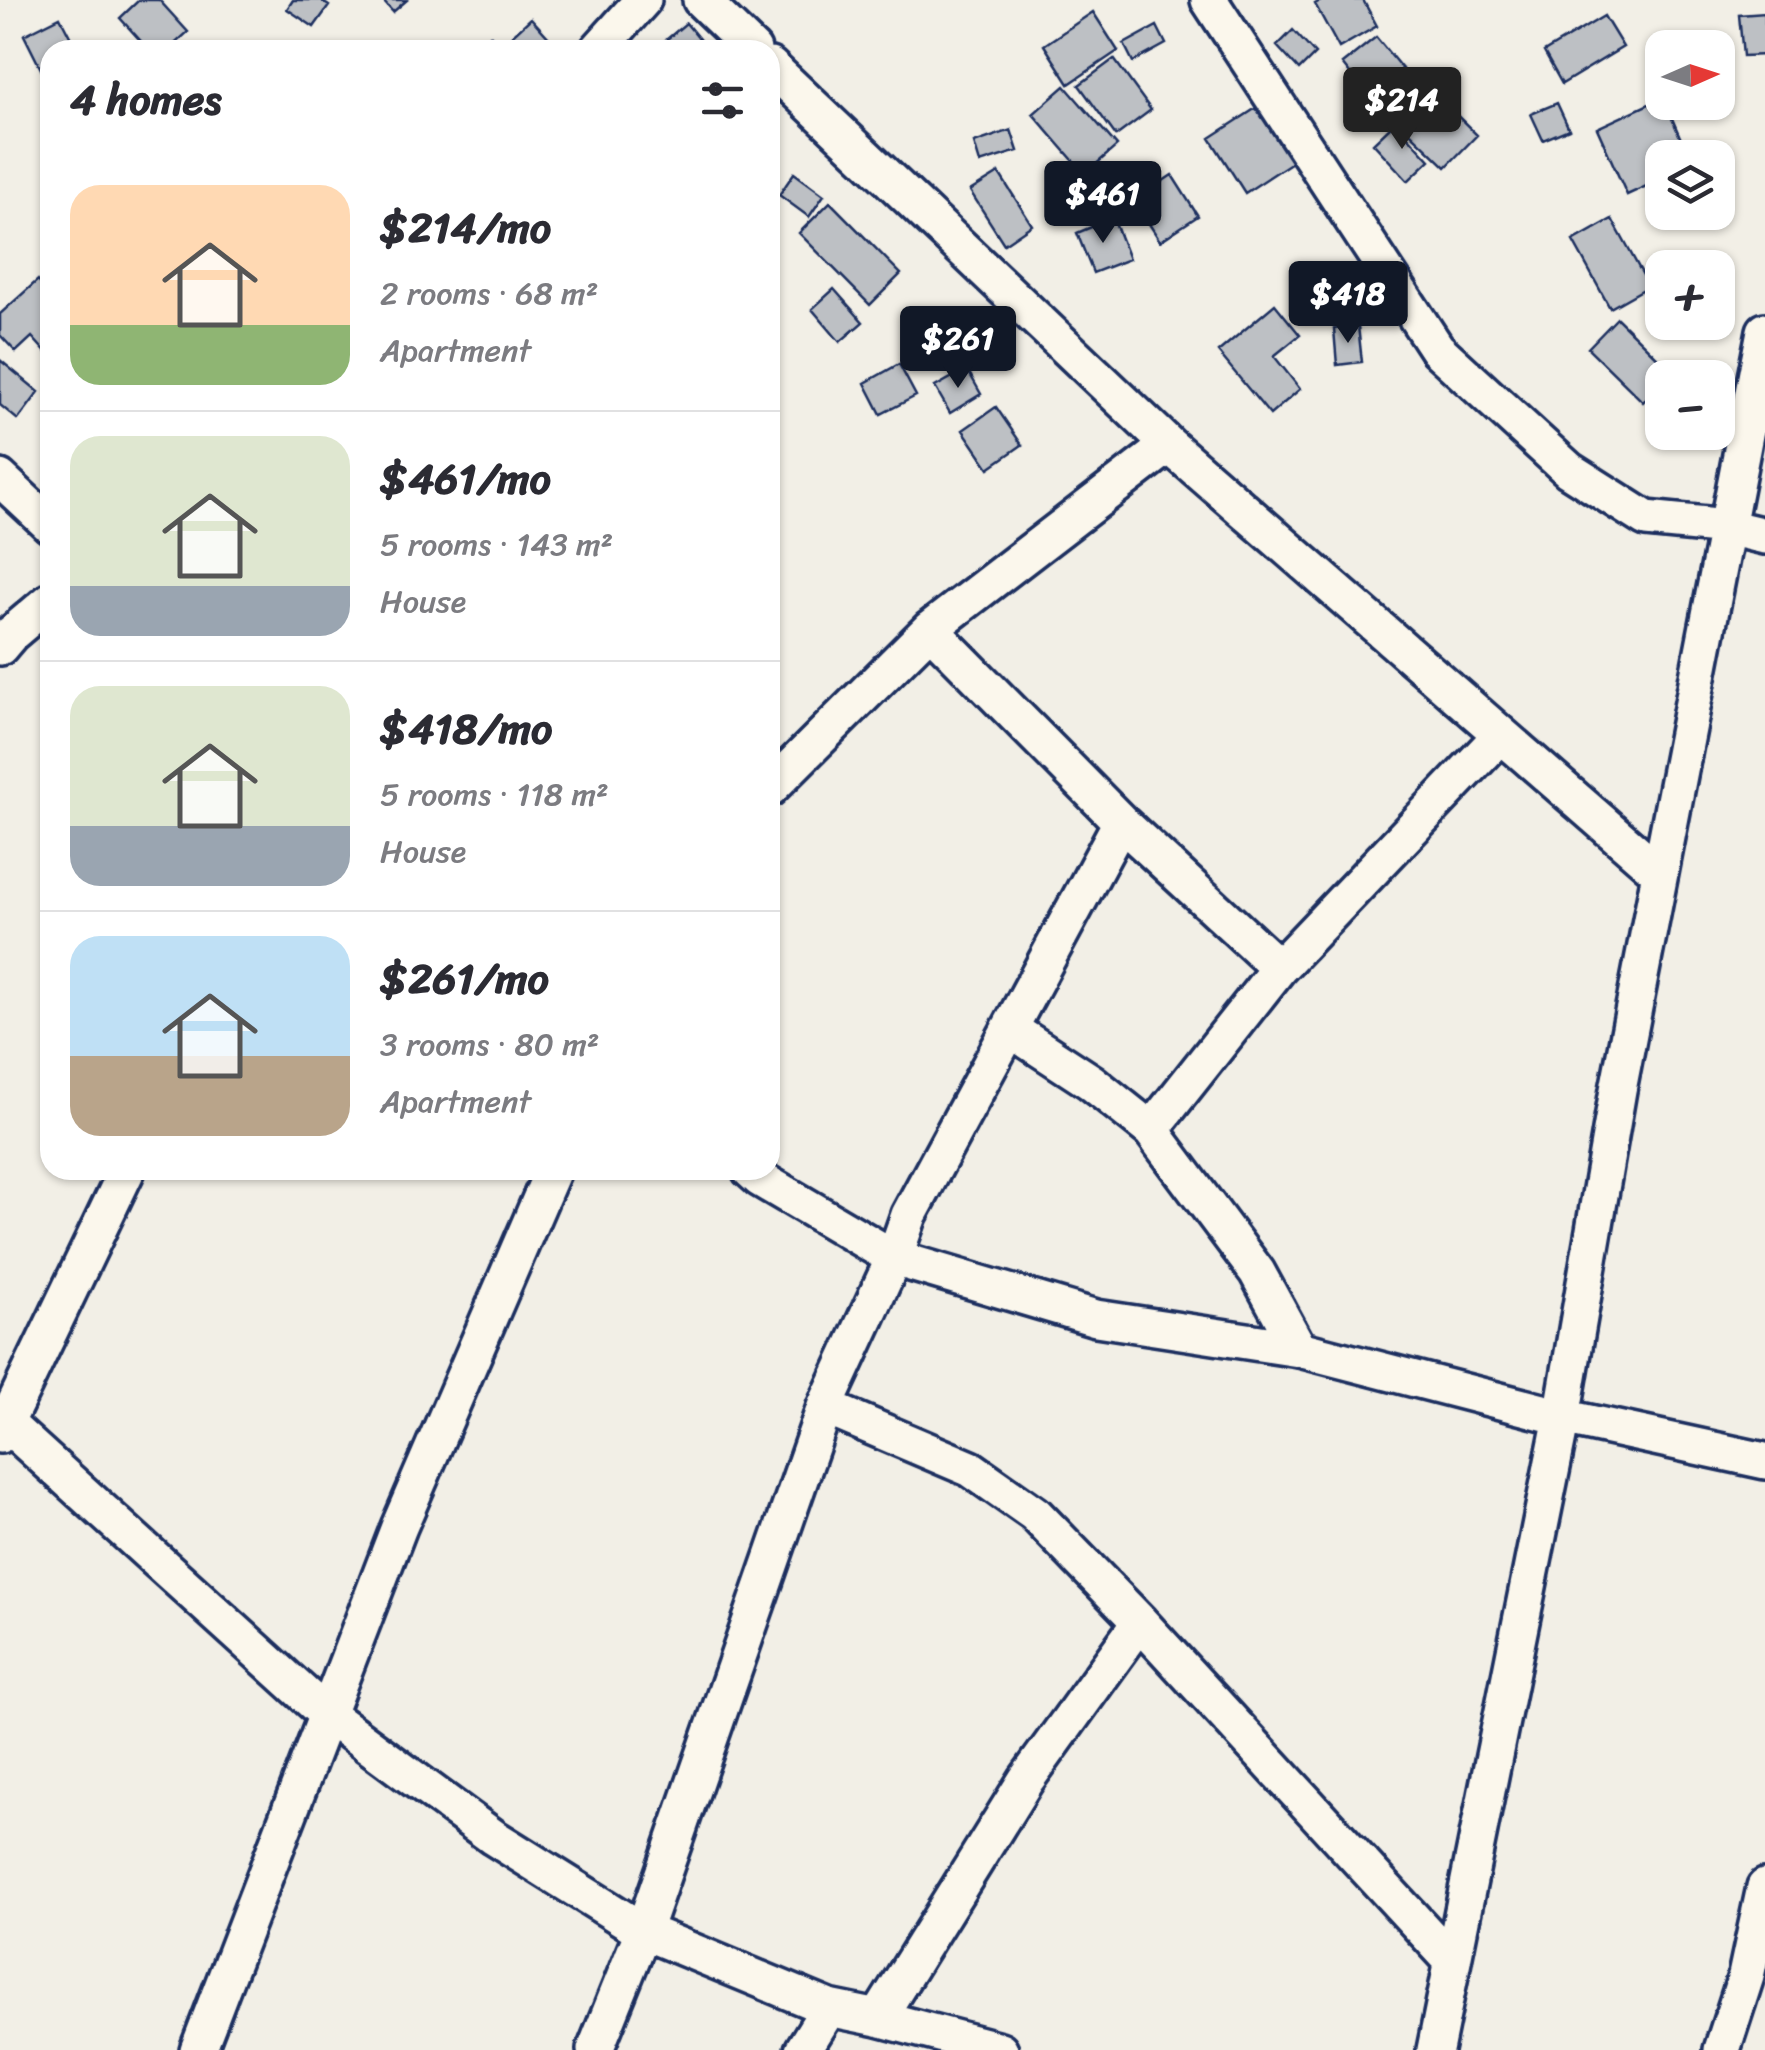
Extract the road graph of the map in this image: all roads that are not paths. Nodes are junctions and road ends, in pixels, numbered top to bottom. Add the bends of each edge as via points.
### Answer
1 (643, 0) edge
2 (700, 0) edge
3 (1209, 0) edge
4 (607, 40) edge
5 (742, 40) edge
6 (780, 76) edge
7 (1765, 330) edge
8 (1169, 446) junction
9 (0, 478) edge
10 (40, 516) edge
11 (1726, 527) junction
12 (1765, 536) edge
13 (40, 609) edge
14 (930, 628) junction
15 (0, 647) edge
16 (1502, 735) junction
17 (780, 778) edge
18 (1121, 822) junction
19 (1660, 872) junction
20 (1279, 968) junction
21 (1010, 1029) junction
22 (1152, 1130) junction
23 (121, 1180) edge
24 (549, 1180) edge
25 (762, 1180) edge
26 (894, 1258) junction
27 (1299, 1349) junction
28 (825, 1407) junction
29 (1562, 1416) junction
30 (2, 1425) edge
31 (1765, 1461) edge
32 (1140, 1622) junction
33 (326, 1714) junction
34 (1765, 1886) edge
35 (643, 1930) junction
36 (1452, 1960) junction
37 (829, 2008) junction
38 (878, 2018) junction
39 (198, 2050) edge
40 (595, 2050) edge
41 (803, 2050) edge
42 (1000, 2050) edge
43 (1434, 2050) edge
44 (1722, 2050) edge

1 - 4 street
2 - 5 street
3 - 11 street via 1437,348 1569,470 1646,518
6 - 8 street
7 - 11 street
8 - 14 street
8 - 16 street
9 - 10 street
11 - 12 street
11 - 19 street
13 - 15 street
14 - 17 street
14 - 18 street
16 - 19 street
16 - 20 street
18 - 20 street
18 - 21 street
19 - 29 street
20 - 22 street
21 - 22 street
21 - 26 street via 909,1214
22 - 27 street via 1257,1272
23 - 30 street
24 - 33 street
25 - 26 street
26 - 27 street via 1096,1318
26 - 28 street
27 - 29 street
28 - 32 street via 972,1469 1035,1514
28 - 35 street
29 - 31 street
29 - 36 street
30 - 33 street
32 - 36 street
32 - 38 street via 1026,1780
33 - 35 street via 493,1837
33 - 39 street
34 - 44 street
35 - 37 street
35 - 40 street
36 - 43 street
37 - 38 street
37 - 41 street
38 - 42 street

